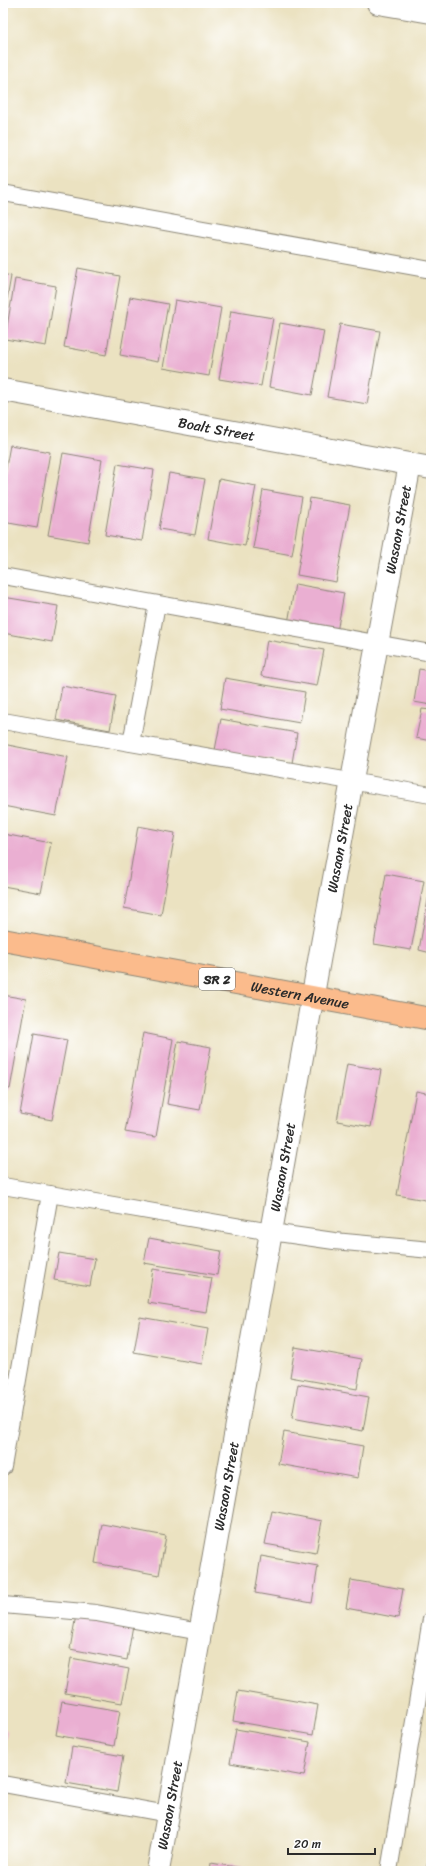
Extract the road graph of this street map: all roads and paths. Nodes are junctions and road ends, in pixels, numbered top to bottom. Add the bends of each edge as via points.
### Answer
1 (378, 3) edge
2 (431, 12) edge
3 (3, 193) edge
4 (431, 270) edge
5 (3, 390) edge
6 (410, 464) junction
7 (431, 468) edge
8 (3, 576) edge
9 (157, 604) junction
10 (377, 644) junction
11 (431, 653) edge
12 (3, 721) edge
13 (131, 744) junction
14 (352, 782) junction
15 (431, 795) edge
16 (3, 940) edge
17 (313, 996) junction
18 (431, 1019) edge
19 (3, 1186) edge
20 (50, 1194) junction
21 (271, 1232) junction
22 (431, 1250) edge
23 (3, 1467) edge
24 (3, 1605) edge
25 (431, 1619) edge
26 (200, 1632) junction
27 (3, 1784) edge
28 (168, 1814) junction
29 (158, 1871) edge
30 (389, 1871) edge

1 - 2 street
3 - 4 lane
5 - 6 street, Boalt Street
6 - 7 street, Boalt Street
6 - 10 street, Wasaon Street
8 - 9 lane
9 - 10 lane
9 - 13 lane
10 - 11 lane
10 - 14 street, Wasaon Street
12 - 13 lane
13 - 14 lane
14 - 15 lane
14 - 17 street, Wasaon Street
16 - 17 main road, Western Avenue / SR 2
17 - 18 main road, Western Avenue / SR 2
17 - 21 street, Wasaon Street
19 - 20 lane
20 - 21 lane
20 - 23 lane
21 - 22 lane
21 - 26 street, Wasaon Street
24 - 26 lane via 96,1613
25 - 30 lane
26 - 28 street, Wasaon Street
27 - 28 lane
28 - 29 street, Wasaon Street

